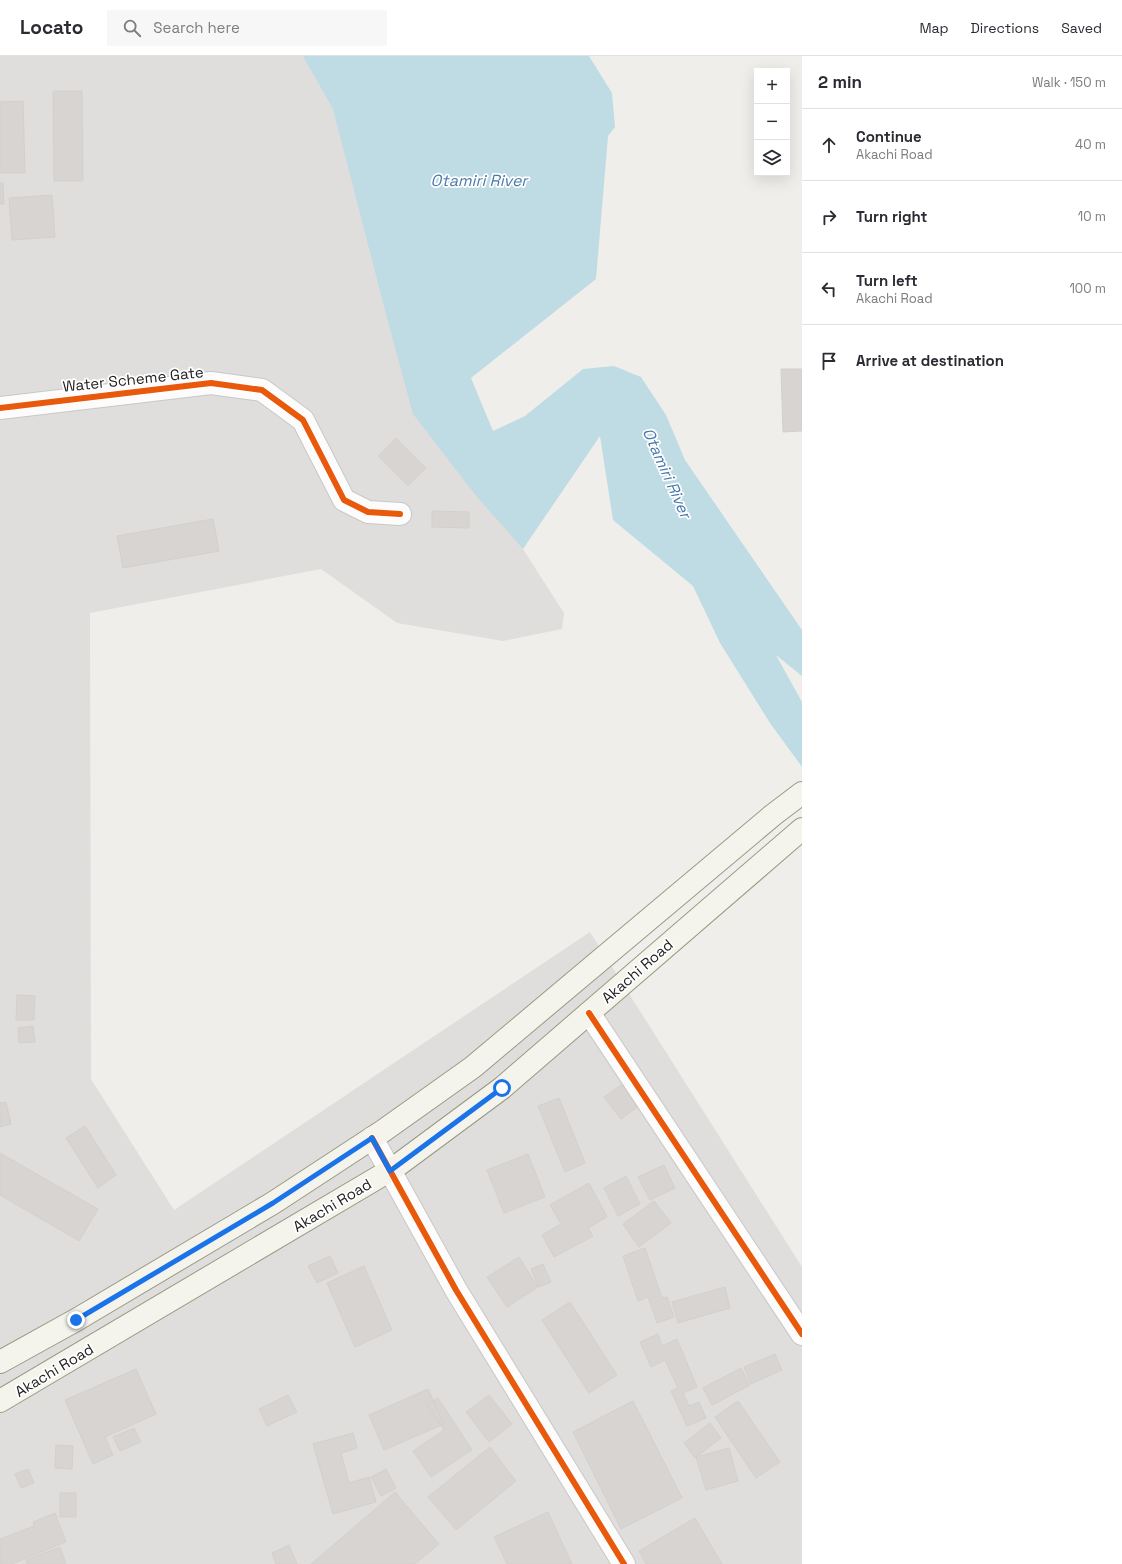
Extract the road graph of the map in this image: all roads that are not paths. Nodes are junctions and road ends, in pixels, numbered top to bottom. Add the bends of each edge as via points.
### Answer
1 (0, 408) edge
2 (400, 514) dead end
3 (802, 793) edge
4 (802, 829) edge
5 (589, 1013) junction
6 (372, 1138) junction
7 (390, 1171) junction
8 (802, 1334) edge
9 (0, 1362) edge
10 (0, 1401) edge
11 (624, 1564) edge

1 - 2 street, Water Scheme Gate via 211,383 262,390 303,420 344,500 368,512
3 - 6 main road, Akachi Road via 473,1067
4 - 5 main road, Akachi Road
5 - 7 main road, Akachi Road via 502,1088
5 - 8 street
6 - 7 street
6 - 9 main road, Akachi Road via 273,1203
7 - 10 main road, Akachi Road
7 - 11 street via 456,1290

